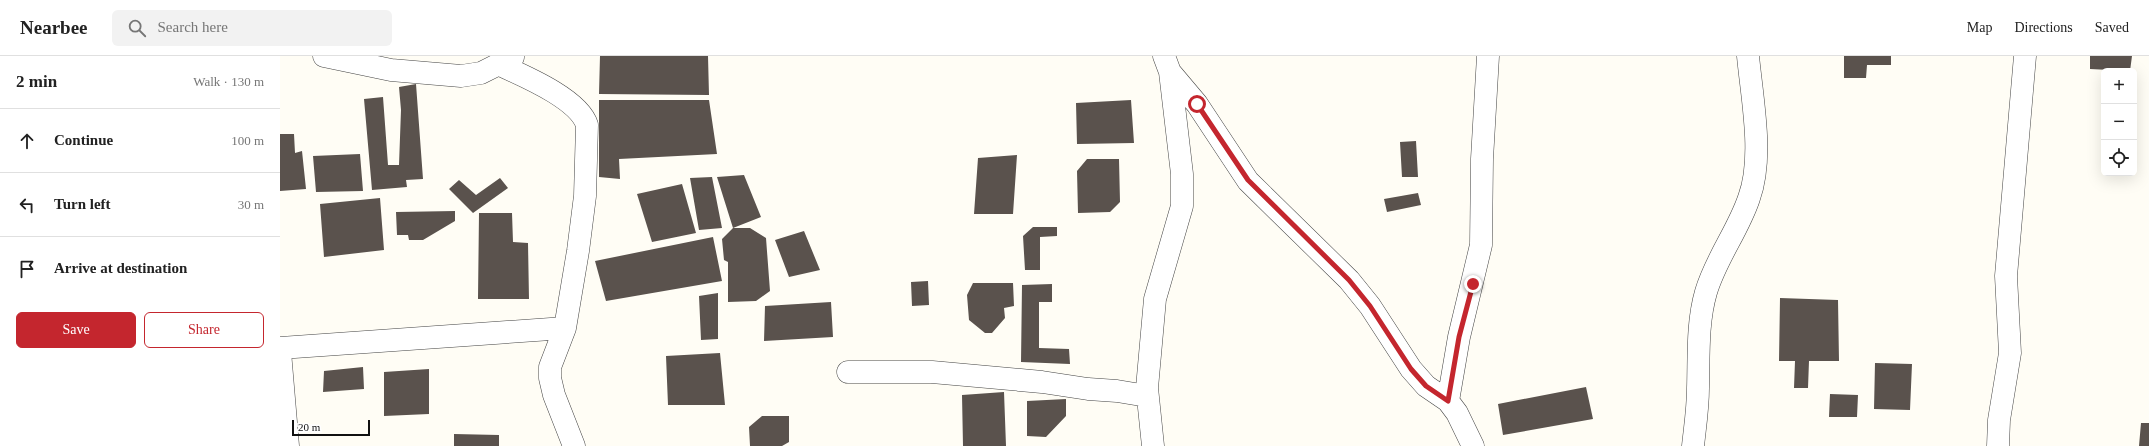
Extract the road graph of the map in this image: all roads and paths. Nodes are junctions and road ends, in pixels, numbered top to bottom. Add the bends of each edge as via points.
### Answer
1 (324, 56) edge
2 (1488, 56) edge
3 (1748, 56) edge
4 (2025, 56) edge
5 (507, 60) edge
6 (1167, 64) edge
7 (565, 328) junction
8 (280, 348) edge
9 (280, 352) edge
10 (848, 372) dead end
11 (1147, 396) junction
12 (1448, 401) junction
13 (288, 446) edge
14 (574, 446) edge
15 (1153, 446) edge
16 (1472, 446) edge
17 (1693, 446) edge
18 (1998, 446) edge

1 - 5 street via 391,70 461,76 481,73
2 - 12 street via 1482,159 1481,245 1459,337
3 - 17 street via 1756,126 1750,196 1706,292 1698,336 1698,390
4 - 18 street via 2006,276 2010,353 1999,420
5 - 7 street via 580,112 587,125 585,196
6 - 11 street via 1182,174 1182,206 1155,299
6 - 12 street via 1248,180 1349,280 1370,306 1411,369 1426,386
7 - 8 street
7 - 14 street via 554,352 550,378
9 - 13 street
10 - 11 street via 932,372 1042,382
11 - 15 street
12 - 16 street via 1457,413

